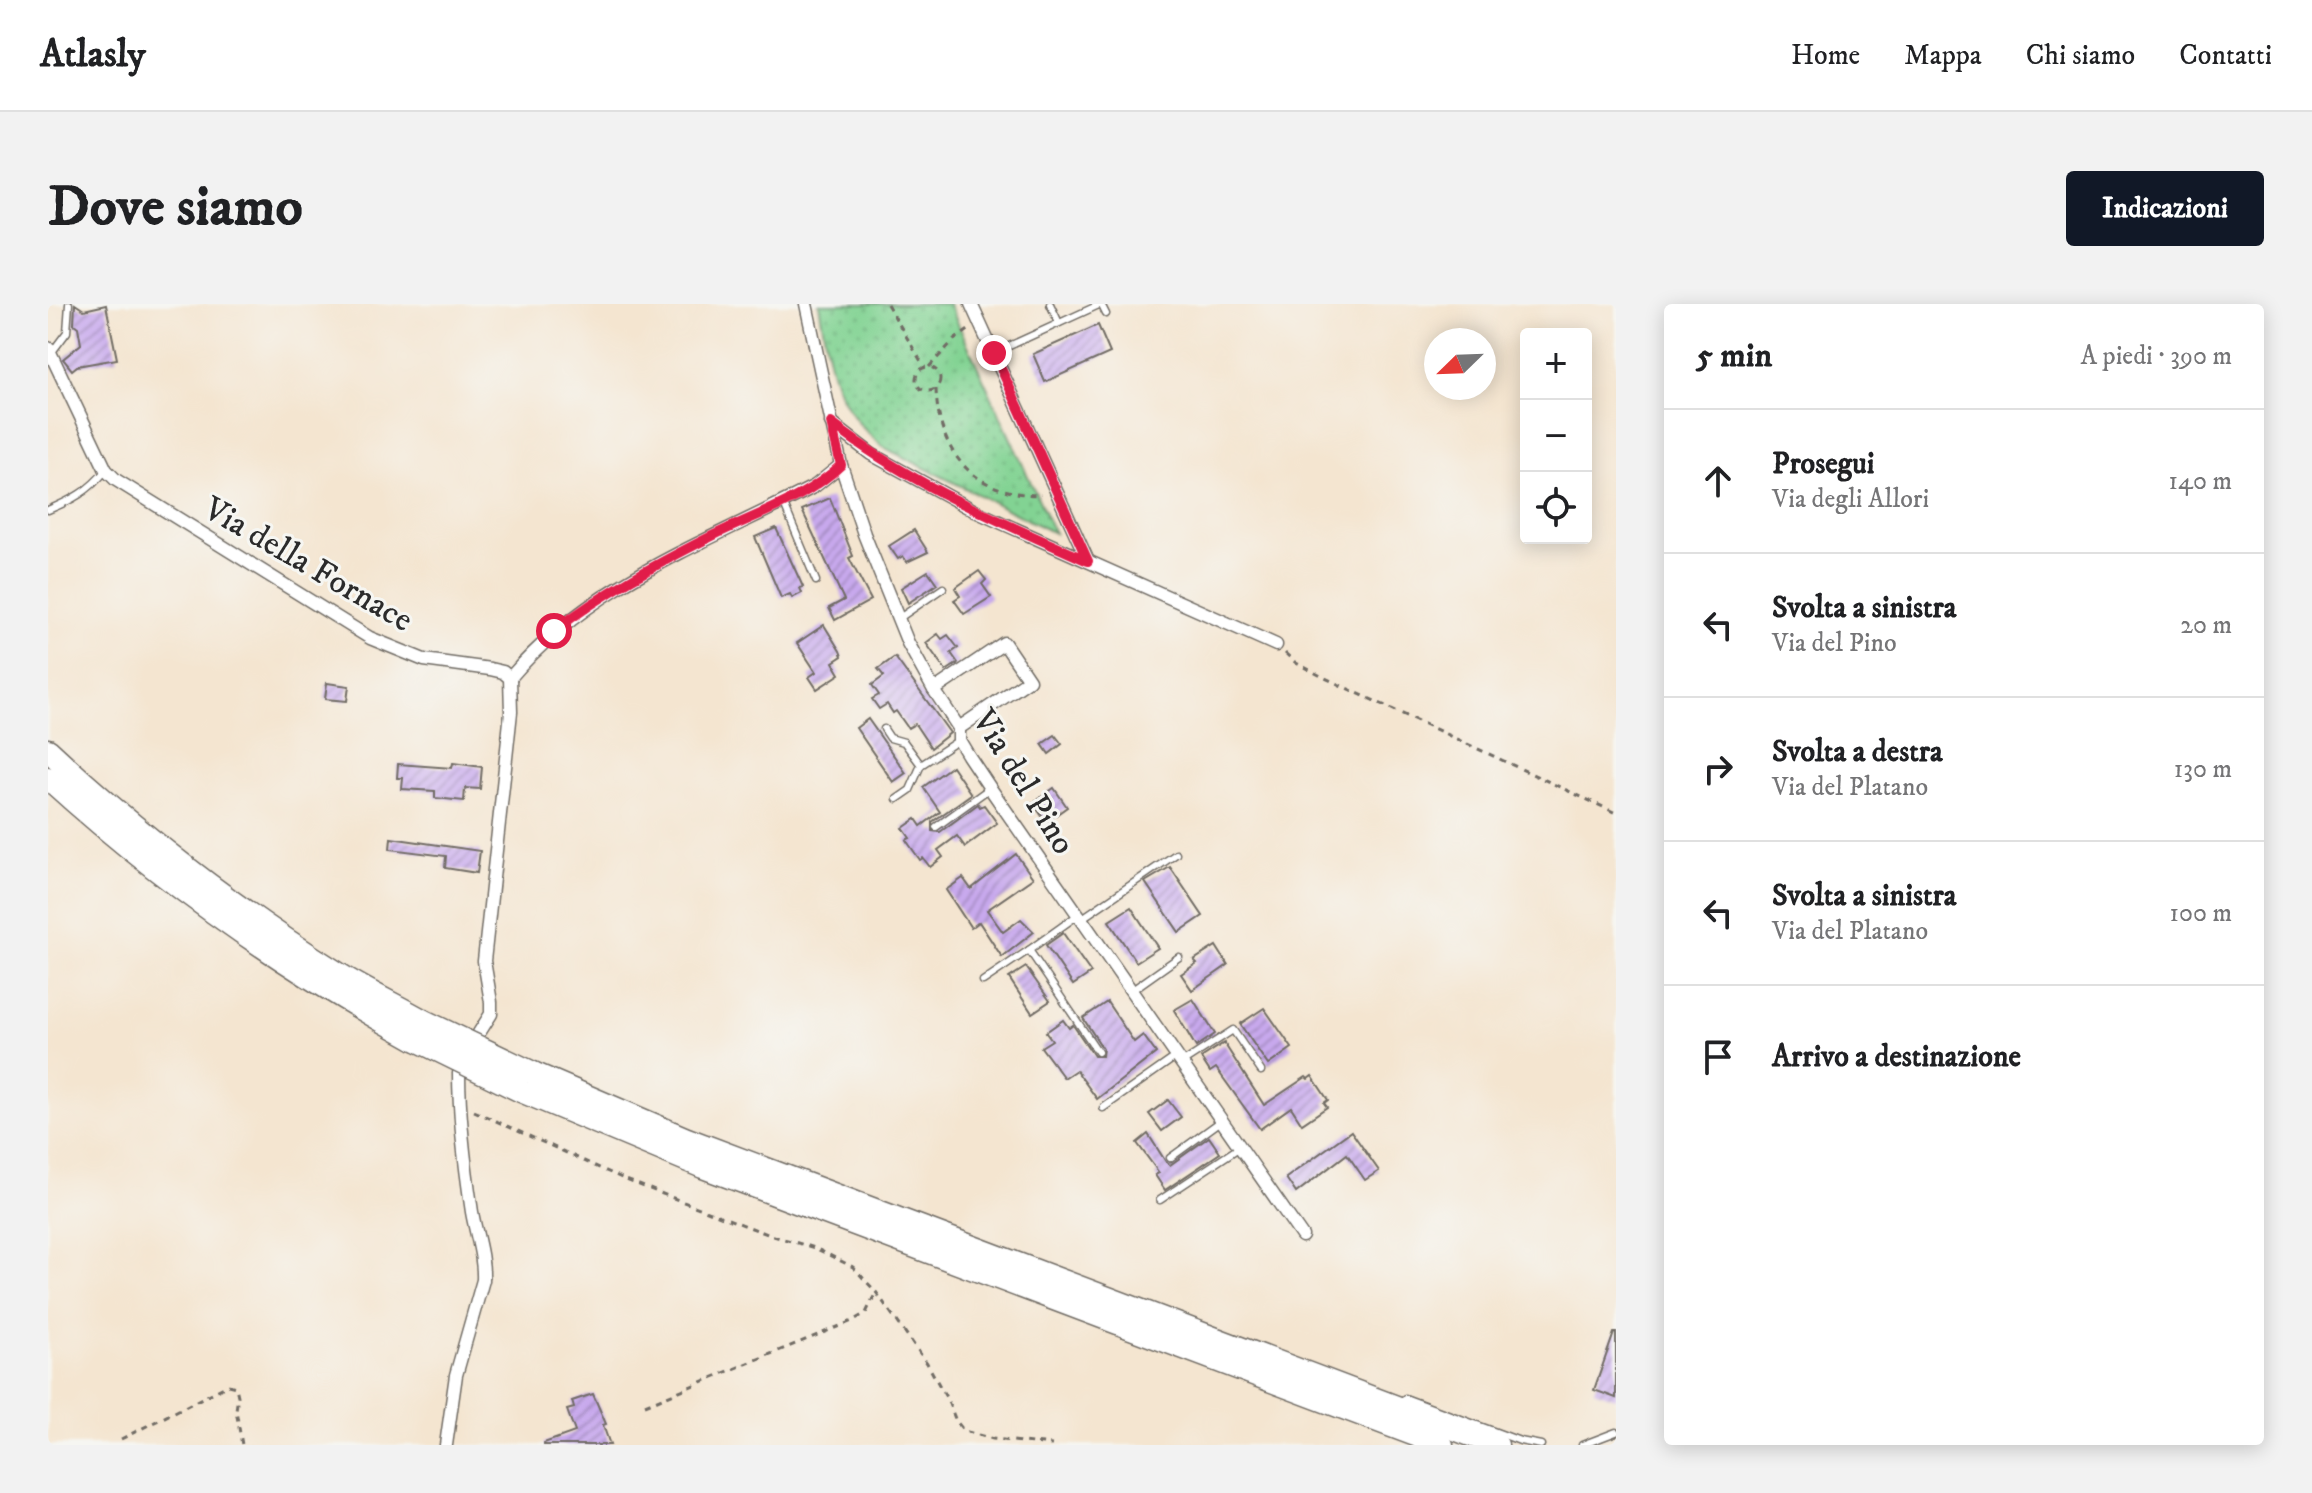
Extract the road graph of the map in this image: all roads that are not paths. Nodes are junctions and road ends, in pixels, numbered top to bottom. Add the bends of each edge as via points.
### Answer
1 (69, 304) edge
2 (806, 304) edge
3 (971, 304) edge
4 (1050, 304) edge
5 (1106, 314) dead end
6 (1059, 323) junction
7 (50, 350) edge
8 (994, 353) junction
9 (831, 423) junction
10 (841, 465) junction
11 (106, 470) junction
12 (783, 502) junction
13 (48, 510) edge
14 (1088, 561) junction
15 (816, 581) dead end
16 (943, 588) dead end
17 (898, 619) junction
18 (1276, 645) road end
19 (510, 678) junction
20 (934, 690) junction
21 (884, 729) dead end
22 (959, 734) junction
23 (48, 750) edge
24 (921, 765) junction
25 (48, 778) edge
26 (990, 788) junction
27 (897, 799) dead end
28 (936, 827) dead end
29 (1176, 854) dead end
30 (1080, 917) junction
31 (1029, 950) junction
32 (1179, 957) dead end
33 (983, 981) dead end
34 (1131, 991) junction
35 (420, 1030) junction
36 (479, 1033) dead end
37 (1098, 1052) dead end
38 (1179, 1060) junction
39 (1261, 1071) dead end
40 (459, 1073) dead end
41 (527, 1082) junction
42 (1103, 1108) dead end
43 (1221, 1121) junction
44 (1240, 1147) junction
45 (1170, 1158) dead end
46 (1160, 1200) dead end
47 (1302, 1236) dead end
48 (1347, 1389) junction
49 (1379, 1393) dead end
50 (1394, 1395) dead end
51 (1616, 1432) edge
52 (446, 1445) edge
53 (1442, 1445) edge
54 (1497, 1445) edge
55 (1541, 1445) edge
56 (1582, 1445) edge

1 - 7 lane via 67,332
2 - 9 street, Via del Pino
3 - 8 street
4 - 6 lane
5 - 6 lane via 1101,304
6 - 8 lane
7 - 11 street, Via della Fornace
8 - 14 street
9 - 10 street, Via del Pino
9 - 14 street via 871,454 975,511
10 - 12 street
10 - 17 street, Via del Pino
11 - 13 lane via 76,498
11 - 19 street, Via della Fornace via 370,638 424,660 490,669
12 - 15 lane
12 - 19 street via 611,590 554,631
14 - 18 street
16 - 17 lane
17 - 20 street, Via del Pino
19 - 36 street via 511,712 484,961 491,1014
20 - 22 street, Via del Pino
20 - 22 street via 1004,643 1029,680
21 - 24 lane via 890,738 904,742
22 - 24 lane
22 - 26 street, Via del Pino
23 - 35 highway via 166,854
24 - 27 lane via 910,790
25 - 35 highway via 224,922 325,988
26 - 28 lane
26 - 30 street, Via del Pino
29 - 30 lane
30 - 31 lane
30 - 34 street, Via del Pino
31 - 33 lane
31 - 37 lane
32 - 34 lane
34 - 38 street, Via del Pino
35 - 41 highway, bridge
38 - 39 lane via 1233,1030
38 - 42 lane
38 - 43 street, Via del Pino
40 - 52 street via 472,1215 484,1266 456,1375
41 - 48 highway
41 - 53 highway via 703,1167
43 - 44 street, Via del Pino
43 - 45 lane
44 - 46 lane
44 - 47 street, Via del Pino
48 - 49 lane
48 - 54 highway
50 - 55 lane
51 - 56 lane

